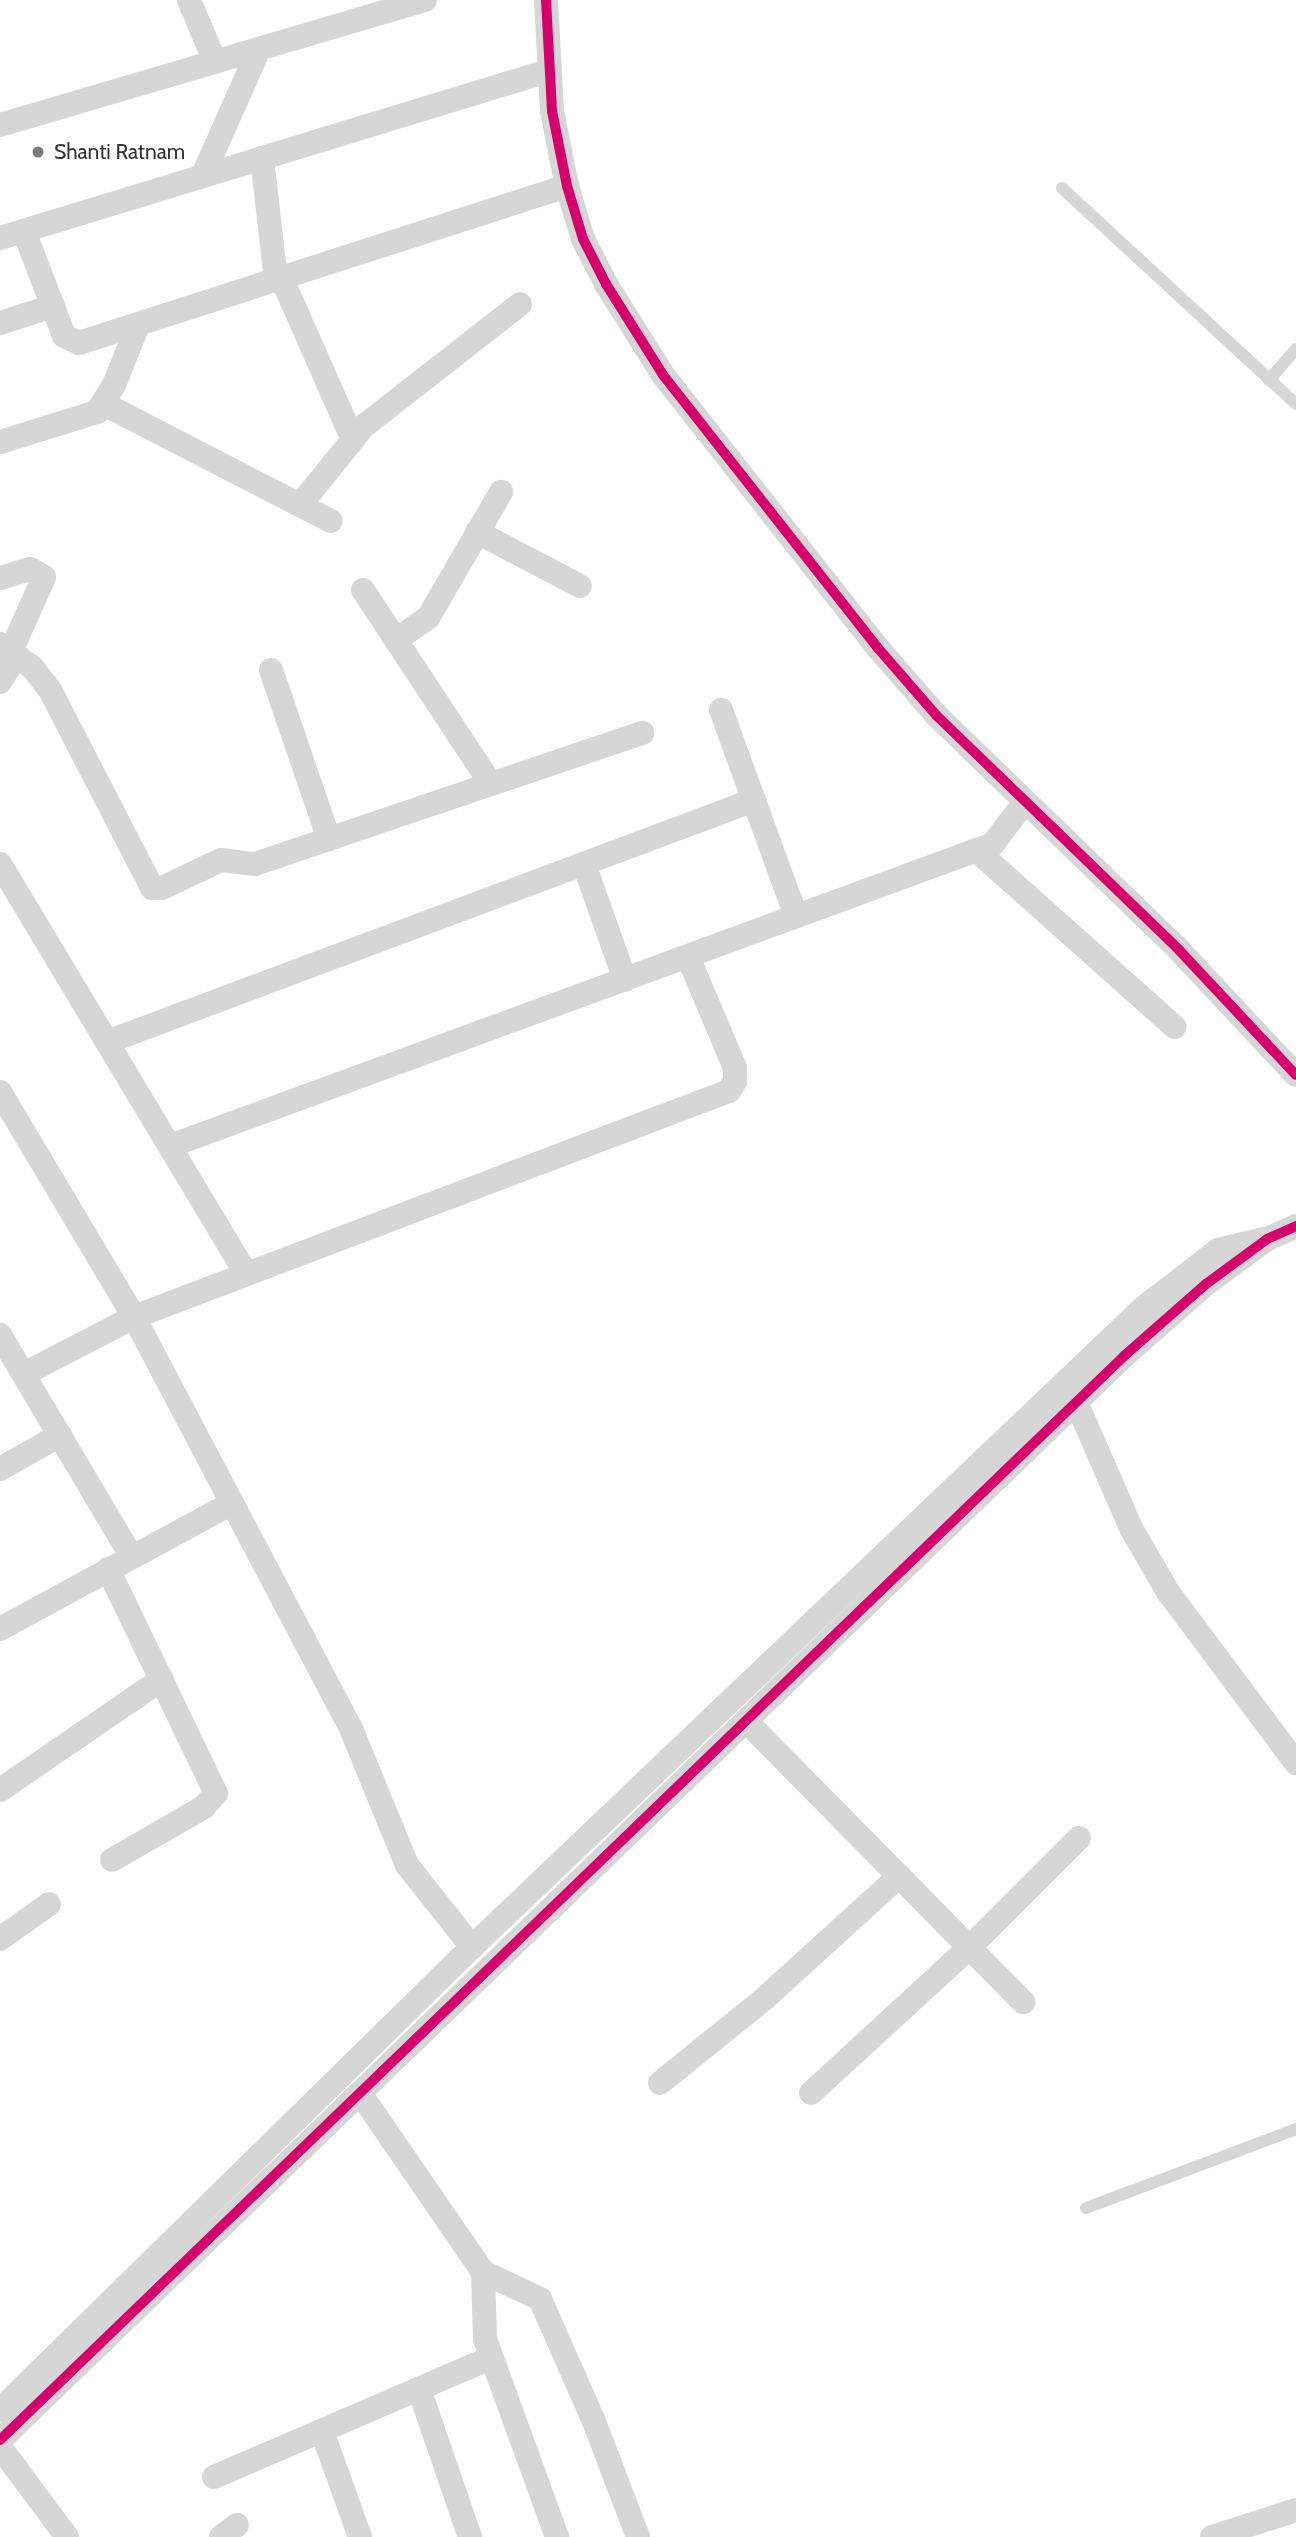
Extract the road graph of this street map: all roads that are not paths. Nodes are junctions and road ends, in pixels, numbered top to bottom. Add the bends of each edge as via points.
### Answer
1 (189, 0) edge
2 (425, 0) edge
3 (546, 0) edge
4 (259, 49) junction
5 (215, 62) junction
6 (548, 71) junction
7 (0, 125) edge
8 (262, 158) junction
9 (203, 176) junction
10 (567, 186) junction
11 (1062, 188) dead end
12 (24, 231) junction
13 (0, 238) edge
14 (279, 280) junction
15 (520, 304) dead end
16 (53, 306) junction
17 (0, 323) edge
18 (138, 324) junction
19 (1296, 349) edge
20 (1269, 380) junction
21 (104, 404) junction
22 (1296, 404) edge
23 (352, 438) junction
24 (0, 443) edge
25 (501, 492) dead end
26 (300, 505) junction
27 (331, 521) dead end
28 (478, 532) junction
29 (0, 578) edge
30 (580, 586) dead end
31 (363, 590) dead end
32 (396, 640) junction
33 (9, 650) edge
34 (271, 670) dead end
35 (0, 682) edge
36 (721, 710) dead end
37 (642, 733) dead end
38 (491, 784) junction
39 (754, 800) junction
40 (1024, 803) junction
41 (329, 839) junction
42 (976, 850) junction
43 (0, 864) edge
44 (584, 864) junction
45 (10, 905) edge
46 (796, 916) junction
47 (688, 957) junction
48 (625, 980) junction
49 (1175, 1027) dead end
50 (107, 1042) junction
51 (1296, 1075) edge
52 (0, 1092) edge
53 (170, 1146) junction
54 (1296, 1226) edge
55 (1267, 1238) junction
56 (246, 1273) junction
57 (134, 1317) junction
58 (0, 1335) edge
59 (24, 1374) junction
60 (1076, 1402) junction
61 (60, 1435) junction
62 (0, 1469) edge
63 (230, 1504) junction
64 (131, 1556) junction
65 (108, 1569) junction
66 (0, 1629) edge
67 (162, 1679) junction
68 (746, 1721) junction
69 (1296, 1763) edge
70 (10, 1783) edge
71 (1079, 1838) dead end
72 (111, 1860) dead end
73 (899, 1876) junction
74 (49, 1904) dead end
75 (0, 1940) edge
76 (472, 1947) junction
77 (970, 1947) junction
78 (1023, 2002) dead end
79 (660, 2083) dead end
80 (360, 2093) junction
81 (811, 2093) dead end
82 (1296, 2129) edge
83 (1086, 2208) dead end
84 (483, 2272) junction
85 (490, 2358) junction
86 (419, 2389) junction
87 (0, 2410) edge
88 (321, 2431) junction
89 (0, 2440) edge
90 (0, 2447) edge
91 (214, 2477) dead end
92 (1296, 2510) edge
93 (67, 2537) edge
94 (360, 2537) edge
95 (470, 2537) edge
96 (557, 2537) edge
97 (638, 2537) edge
98 (1212, 2537) edge

1 - 5 street
2 - 4 street
3 - 6 street
4 - 5 street
4 - 9 street
5 - 7 street
6 - 8 street
6 - 10 street
8 - 9 street
8 - 14 street
9 - 12 street
10 - 14 street
10 - 40 street via 583,239 606,284 690,411 877,648 967,750
11 - 20 lane
12 - 13 street
12 - 16 street
14 - 18 street
14 - 23 street
15 - 23 street
16 - 17 street
16 - 18 street via 70,342
18 - 21 street
19 - 20 lane
20 - 22 lane
21 - 24 street via 87,417
21 - 26 street
23 - 26 street
25 - 28 street
26 - 27 street
28 - 30 street
28 - 32 street via 428,618
29 - 33 street via 30,569 44,577
31 - 32 street
32 - 38 street
33 - 35 street
33 - 41 street via 50,691 152,888 162,888 211,863 255,864
34 - 41 street
36 - 39 street
37 - 38 street
38 - 41 street
39 - 44 street
39 - 46 street
40 - 42 street via 1002,837
40 - 51 street via 1179,950
42 - 46 street
42 - 49 street
43 - 45 street
44 - 48 street
44 - 50 street
45 - 50 street
46 - 47 street
47 - 48 street
47 - 56 street via 735,1068 729,1091
48 - 53 street
50 - 53 street
52 - 57 street
53 - 56 street
54 - 55 street
55 - 60 street via 1175,1310
55 - 76 street via 1218,1250 1142,1309
56 - 57 street
57 - 59 street
57 - 63 street
58 - 59 street
59 - 61 street
60 - 68 street
60 - 69 street via 1131,1528 1168,1592
61 - 62 street
61 - 64 street
63 - 64 street
63 - 76 street via 352,1731 407,1865
64 - 65 street
65 - 66 street
65 - 67 street
67 - 70 street
67 - 72 street via 216,1793 204,1807
68 - 73 street
68 - 80 street
71 - 77 street
73 - 77 street
73 - 79 street via 764,1999
74 - 75 street
76 - 87 street
77 - 78 street
77 - 81 street
80 - 84 street
80 - 89 street
82 - 83 lane
84 - 85 street via 482,2324
84 - 97 street via 531,2292 545,2309
85 - 86 street
85 - 96 street
86 - 88 street
86 - 95 street
88 - 91 street
88 - 94 street
90 - 93 street
92 - 98 street

